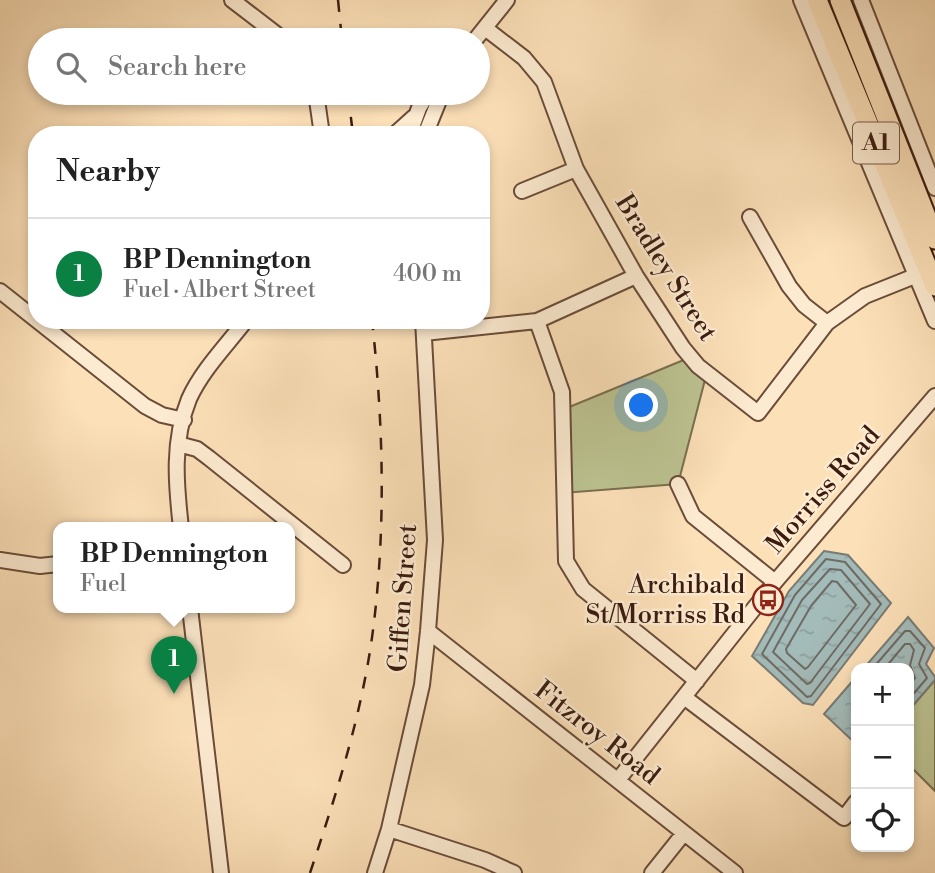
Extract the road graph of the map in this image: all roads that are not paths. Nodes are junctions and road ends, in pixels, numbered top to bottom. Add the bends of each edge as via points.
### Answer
1 (232, 0) edge
2 (508, 0) edge
3 (801, 0) edge
4 (817, 0) edge
5 (840, 0) edge
6 (861, 0) edge
7 (268, 28) edge
8 (485, 28) edge
9 (490, 39) edge
10 (318, 105) edge
11 (421, 105) edge
12 (437, 105) edge
13 (417, 113) junction
14 (321, 126) edge
15 (403, 126) edge
16 (412, 126) edge
17 (429, 126) edge
18 (576, 169) junction
19 (935, 188) edge
20 (522, 191) dead end
21 (750, 217) dead end
22 (935, 239) edge
23 (636, 276) junction
24 (915, 276) junction
25 (935, 286) edge
26 (0, 291) edge
27 (28, 313) edge
28 (537, 321) junction
29 (935, 321) edge
30 (490, 323) edge
31 (827, 323) junction
32 (48, 329) edge
33 (239, 329) edge
34 (423, 329) edge
35 (935, 396) edge
36 (181, 433) junction
37 (678, 484) dead end
38 (180, 522) edge
39 (289, 522) edge
40 (295, 527) edge
41 (0, 560) edge
42 (53, 565) edge
43 (343, 565) dead end
44 (775, 582) junction
45 (191, 613) edge
46 (428, 631) junction
47 (697, 681) junction
48 (684, 697) junction
49 (618, 780) junction
50 (851, 809) edge
51 (389, 829) junction
52 (684, 833) junction
53 (221, 873) edge
54 (375, 873) edge
55 (514, 873) edge
56 (652, 873) edge
57 (735, 873) edge

1 - 7 street
2 - 8 street
3 - 24 street
4 - 25 highway, A1
5 - 22 highway, A1
6 - 19 street
9 - 18 street, Bradley Street via 524,58 544,82
10 - 14 street
11 - 13 street
12 - 17 street
13 - 15 street
13 - 16 street
18 - 20 street
18 - 23 street, Bradley Street
21 - 31 street via 789,286
23 - 28 street
23 - 31 street, Bradley Street via 698,366 758,413
24 - 29 street
24 - 31 street, Bradley Street via 865,296
26 - 27 street
28 - 30 street
28 - 47 street via 562,392 566,561 583,589
32 - 36 street via 160,423
33 - 36 street via 196,386
34 - 46 street, Giffen Street via 435,540
35 - 44 street, Morriss Road
36 - 38 street via 175,468
36 - 39 street
37 - 44 street via 693,516
40 - 43 street
41 - 42 street
44 - 47 street, Morriss Road
45 - 53 street
46 - 49 street, Fitzroy Road
46 - 51 street, Giffen Street via 422,684
47 - 48 street, Morriss Road
48 - 49 street, Morriss Road
48 - 50 street via 844,818
49 - 52 street, Fitzroy Road
51 - 54 street, Giffen Street
51 - 55 street
52 - 56 street
52 - 57 street, Fitzroy Road

